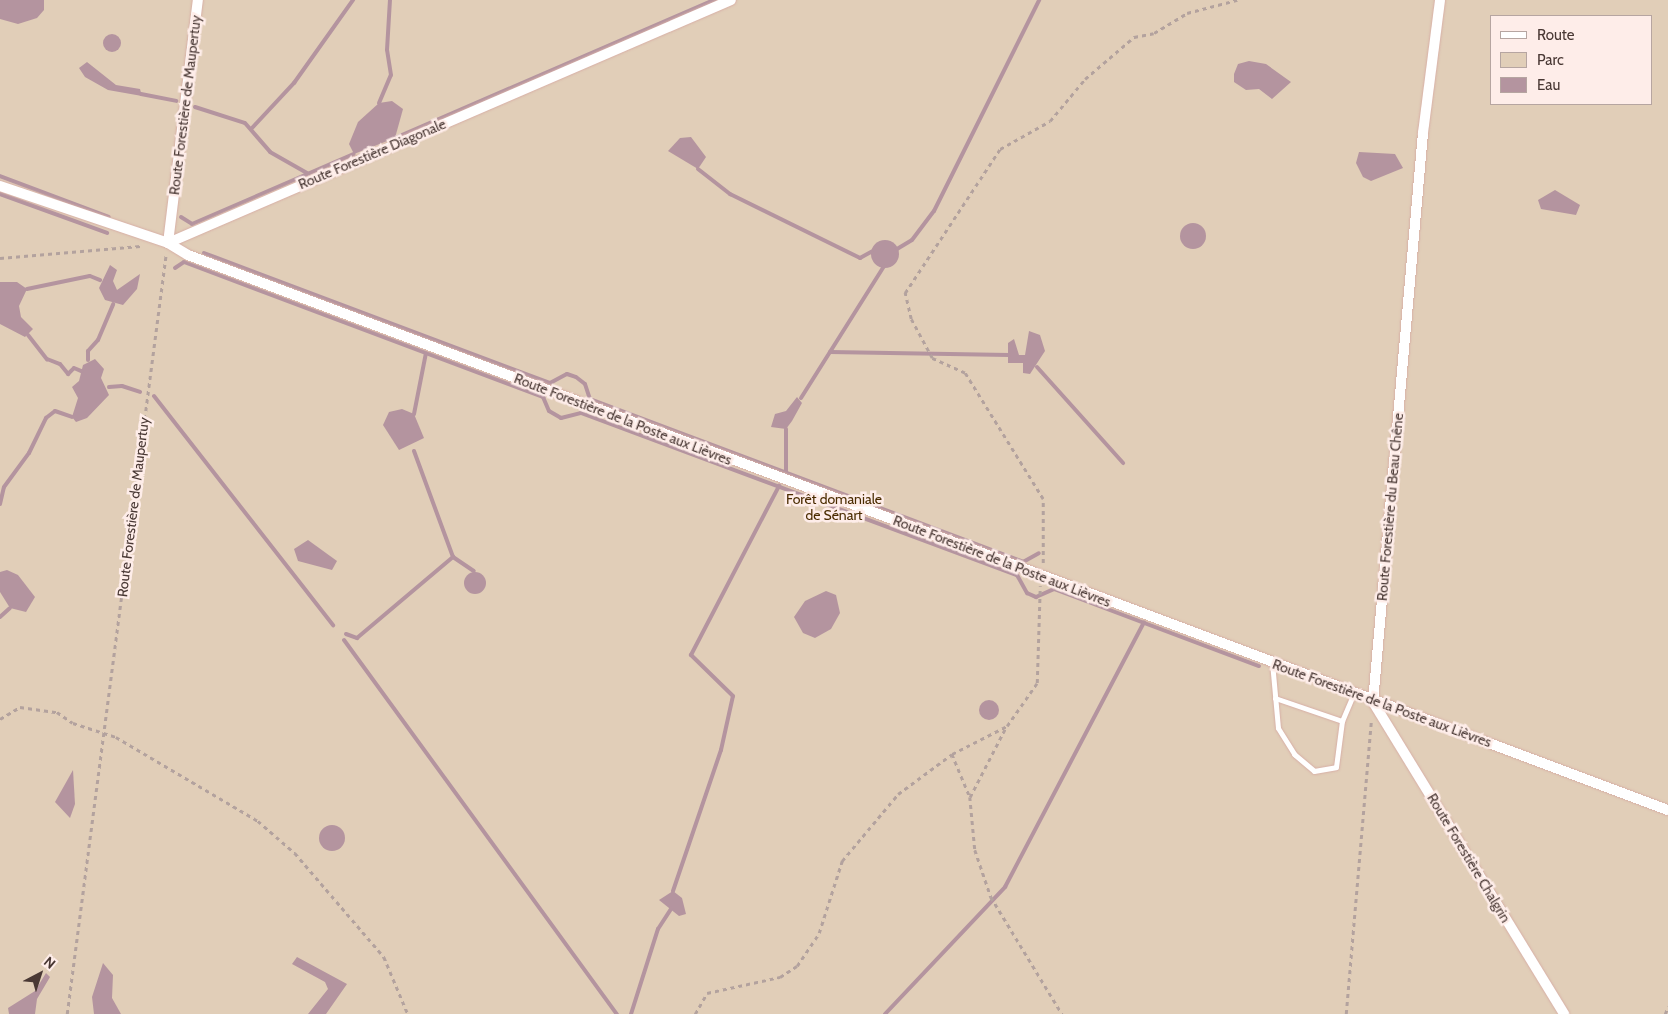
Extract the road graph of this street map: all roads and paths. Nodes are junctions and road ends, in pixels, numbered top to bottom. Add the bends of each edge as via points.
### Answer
1 (198, 0) edge
2 (731, 0) edge
3 (1237, 0) edge
4 (1440, 0) edge
5 (0, 186) edge
6 (168, 243) junction
7 (0, 258) edge
8 (1040, 576) junction
9 (1272, 662) junction
10 (1354, 693) junction
11 (1275, 698) junction
12 (1373, 702) junction
13 (0, 720) edge
14 (1342, 721) junction
15 (1007, 726) junction
16 (104, 734) junction
17 (952, 754) junction
18 (970, 797) junction
19 (1668, 810) edge
20 (1668, 1007) edge
21 (67, 1014) edge
22 (408, 1014) edge
23 (695, 1014) edge
24 (1062, 1014) edge
25 (1346, 1014) edge
26 (1564, 1014) edge
27 (1665, 1014) edge

1 - 6 street, Route Forestière de Maupertuy
2 - 6 street, Route Forestière Diagonale
3 - 8 path via 1187,13 1154,33 1134,37 1085,79 1050,121 1000,149 906,293 911,319 932,358 964,373 1043,499
4 - 12 street, Route Forestière du Beau Chêne via 1423,133
5 - 6 street, Route Forestière de la Poste aux Lièvres
6 - 7 path
6 - 8 street, Route Forestière de la Poste aux Lièvres via 188,255
6 - 16 path, Route Forestière de Maupertuy
8 - 9 street, Route Forestière de la Poste aux Lièvres
8 - 15 path via 1037,683
9 - 10 street, Route Forestière de la Poste aux Lièvres
9 - 11 lane
10 - 12 street, Route Forestière de la Poste aux Lièvres
10 - 14 lane
11 - 14 lane
11 - 14 lane via 1278,728 1294,754 1314,771 1336,767
12 - 19 street, Route Forestière de la Poste aux Lièvres
12 - 25 path
12 - 26 street, Route Forestière Chalgrin
13 - 16 path via 20,708 40,708
15 - 17 path
15 - 18 path
16 - 21 path, Route Forestière de Maupertuy
16 - 22 path via 258,822 295,853 384,957
17 - 18 path
17 - 23 path via 898,794 842,861 819,933 797,966 780,976 707,993
18 - 24 path via 974,850 991,898
20 - 27 path

